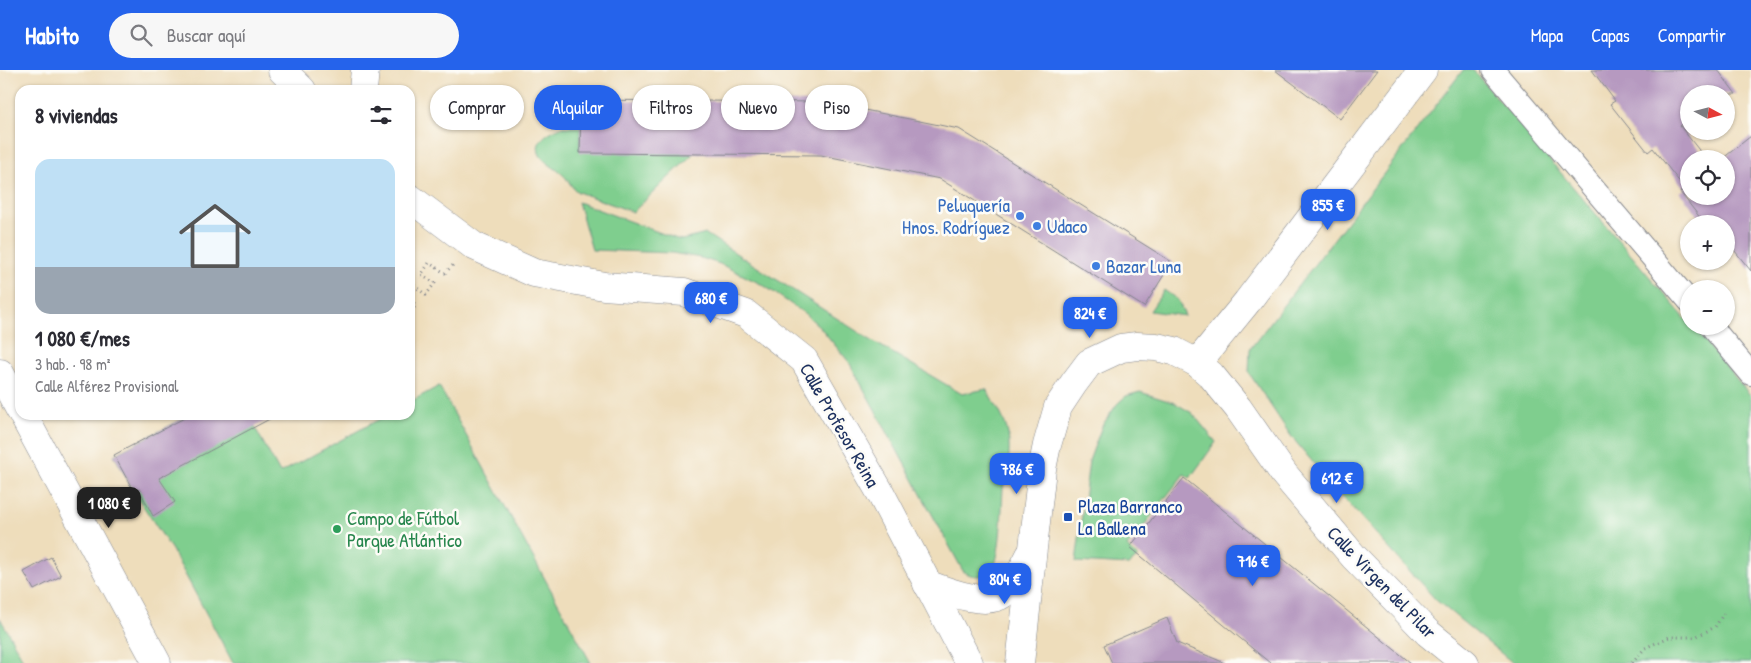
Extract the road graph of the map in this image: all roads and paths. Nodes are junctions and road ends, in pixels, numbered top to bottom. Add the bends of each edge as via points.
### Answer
1 (282, 70) edge
2 (365, 70) edge
3 (1423, 70) edge
4 (1494, 70) edge
5 (297, 85) edge
6 (364, 85) edge
7 (415, 202) edge
8 (447, 259) dead end
9 (415, 286) edge
10 (1680, 289) edge
11 (1718, 335) edge
12 (1197, 363) junction
13 (0, 373) edge
14 (1751, 374) edge
15 (15, 401) edge
16 (26, 420) edge
17 (1032, 551) junction
18 (927, 584) junction
19 (1726, 610) dead end
20 (157, 663) edge
21 (969, 663) edge
22 (1020, 663) edge
23 (1465, 663) edge
24 (1632, 663) edge

1 - 5 street
2 - 6 street
3 - 12 street
4 - 10 street
7 - 18 street, Calle Profesor Reina via 474,246 534,274 604,286 684,292 746,314 804,360 880,492
8 - 9 path via 454,262 445,273 429,263 421,275 436,283 426,295
11 - 14 street
12 - 17 street, Calle Virgen del Pilar via 1174,351 1137,346 1121,348 1089,363 1058,407 1042,469
12 - 23 street, Calle Virgen del Pilar via 1223,388 1284,474 1354,557 1428,633
13 - 15 street
16 - 20 street
17 - 18 street via 1018,576 1002,595 982,600
17 - 22 street, Calle Virgen del Pilar
18 - 21 street, Calle Profesor Reina
19 - 24 path via 1715,627 1695,637 1669,637 1645,648

